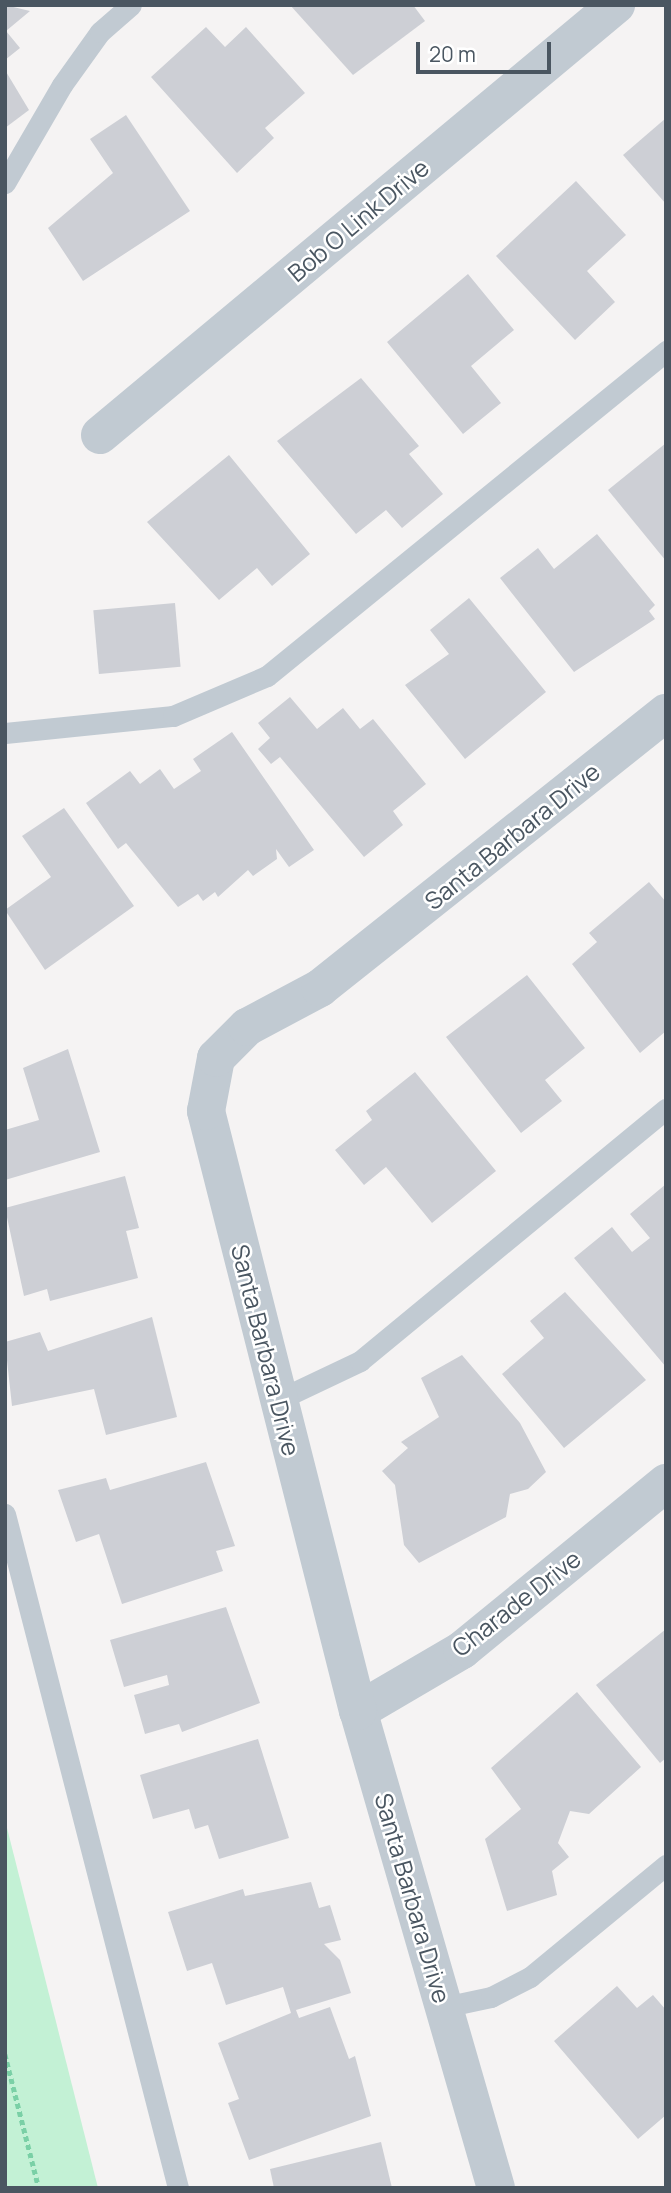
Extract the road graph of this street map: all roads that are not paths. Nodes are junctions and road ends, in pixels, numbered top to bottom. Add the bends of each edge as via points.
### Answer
1 (131, 5) edge
2 (616, 5) edge
3 (5, 183) edge
4 (666, 351) edge
5 (100, 435) dead end
6 (666, 713) edge
7 (5, 733) edge
8 (666, 1109) edge
9 (278, 1400) junction
10 (666, 1483) edge
11 (5, 1514) edge
12 (358, 1711) junction
13 (666, 1865) edge
14 (444, 2007) junction
15 (178, 2188) edge
16 (496, 2188) edge

1 - 3 lane via 100,32 62,85
2 - 5 street, Bob O Link Drive
4 - 7 lane via 267,676 220,701 173,716
6 - 9 street, Santa Barbara Drive via 320,988 247,1027 216,1058 206,1111
8 - 9 lane via 360,1361
9 - 12 street, Santa Barbara Drive
10 - 12 street, Charade Drive via 462,1650
11 - 15 lane
12 - 14 street, Santa Barbara Drive
13 - 14 lane via 530,1977 491,1997
14 - 16 street, Santa Barbara Drive

